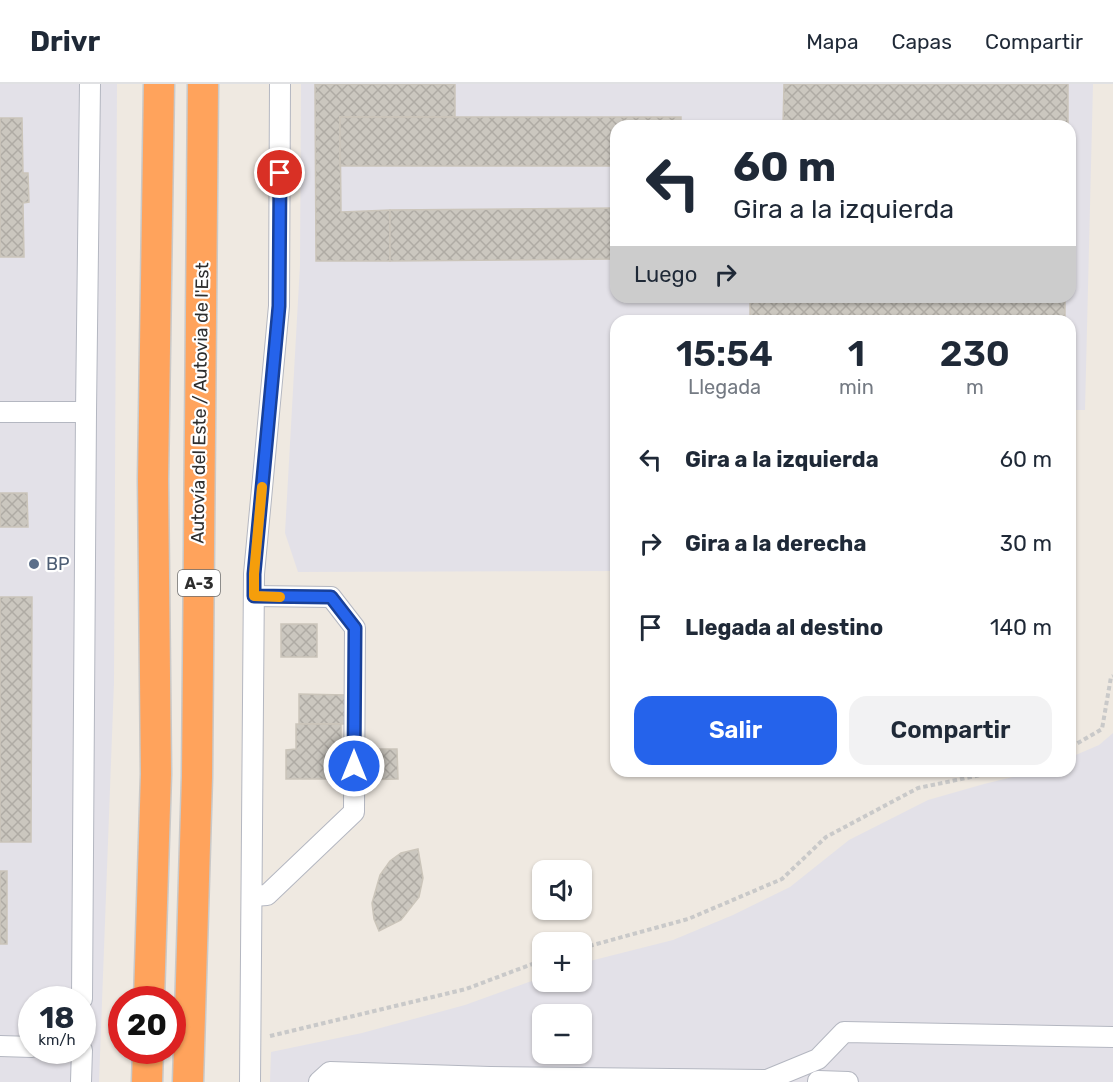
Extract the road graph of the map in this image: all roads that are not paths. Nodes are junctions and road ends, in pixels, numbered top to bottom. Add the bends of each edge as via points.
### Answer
1 (90, 84) edge
2 (159, 84) edge
3 (203, 84) edge
4 (280, 84) edge
5 (0, 412) edge
6 (86, 412) junction
7 (254, 596) junction
8 (252, 896) junction
9 (82, 986) edge
10 (149, 986) edge
11 (1113, 1037) edge
12 (0, 1046) edge
13 (18, 1047) edge
14 (818, 1059) junction
15 (82, 1064) edge
16 (148, 1064) edge
17 (818, 1081) edge
18 (81, 1082) edge
19 (147, 1082) edge
20 (188, 1082) edge
21 (250, 1082) edge
22 (319, 1082) edge
23 (848, 1082) edge

1 - 6 street
2 - 10 highway, A-3 via 153,479 156,774
3 - 20 highway, Autovía del Este / Autovia de l'Est / A-3 via 197,777
4 - 7 street via 279,306
5 - 6 street
6 - 9 street
7 - 8 street
7 - 8 street via 331,597 355,628 354,812 267,895
8 - 21 street
11 - 14 street via 844,1032
12 - 13 street
14 - 17 street
14 - 22 street via 767,1080 330,1072
15 - 18 street
16 - 19 highway
17 - 23 street

